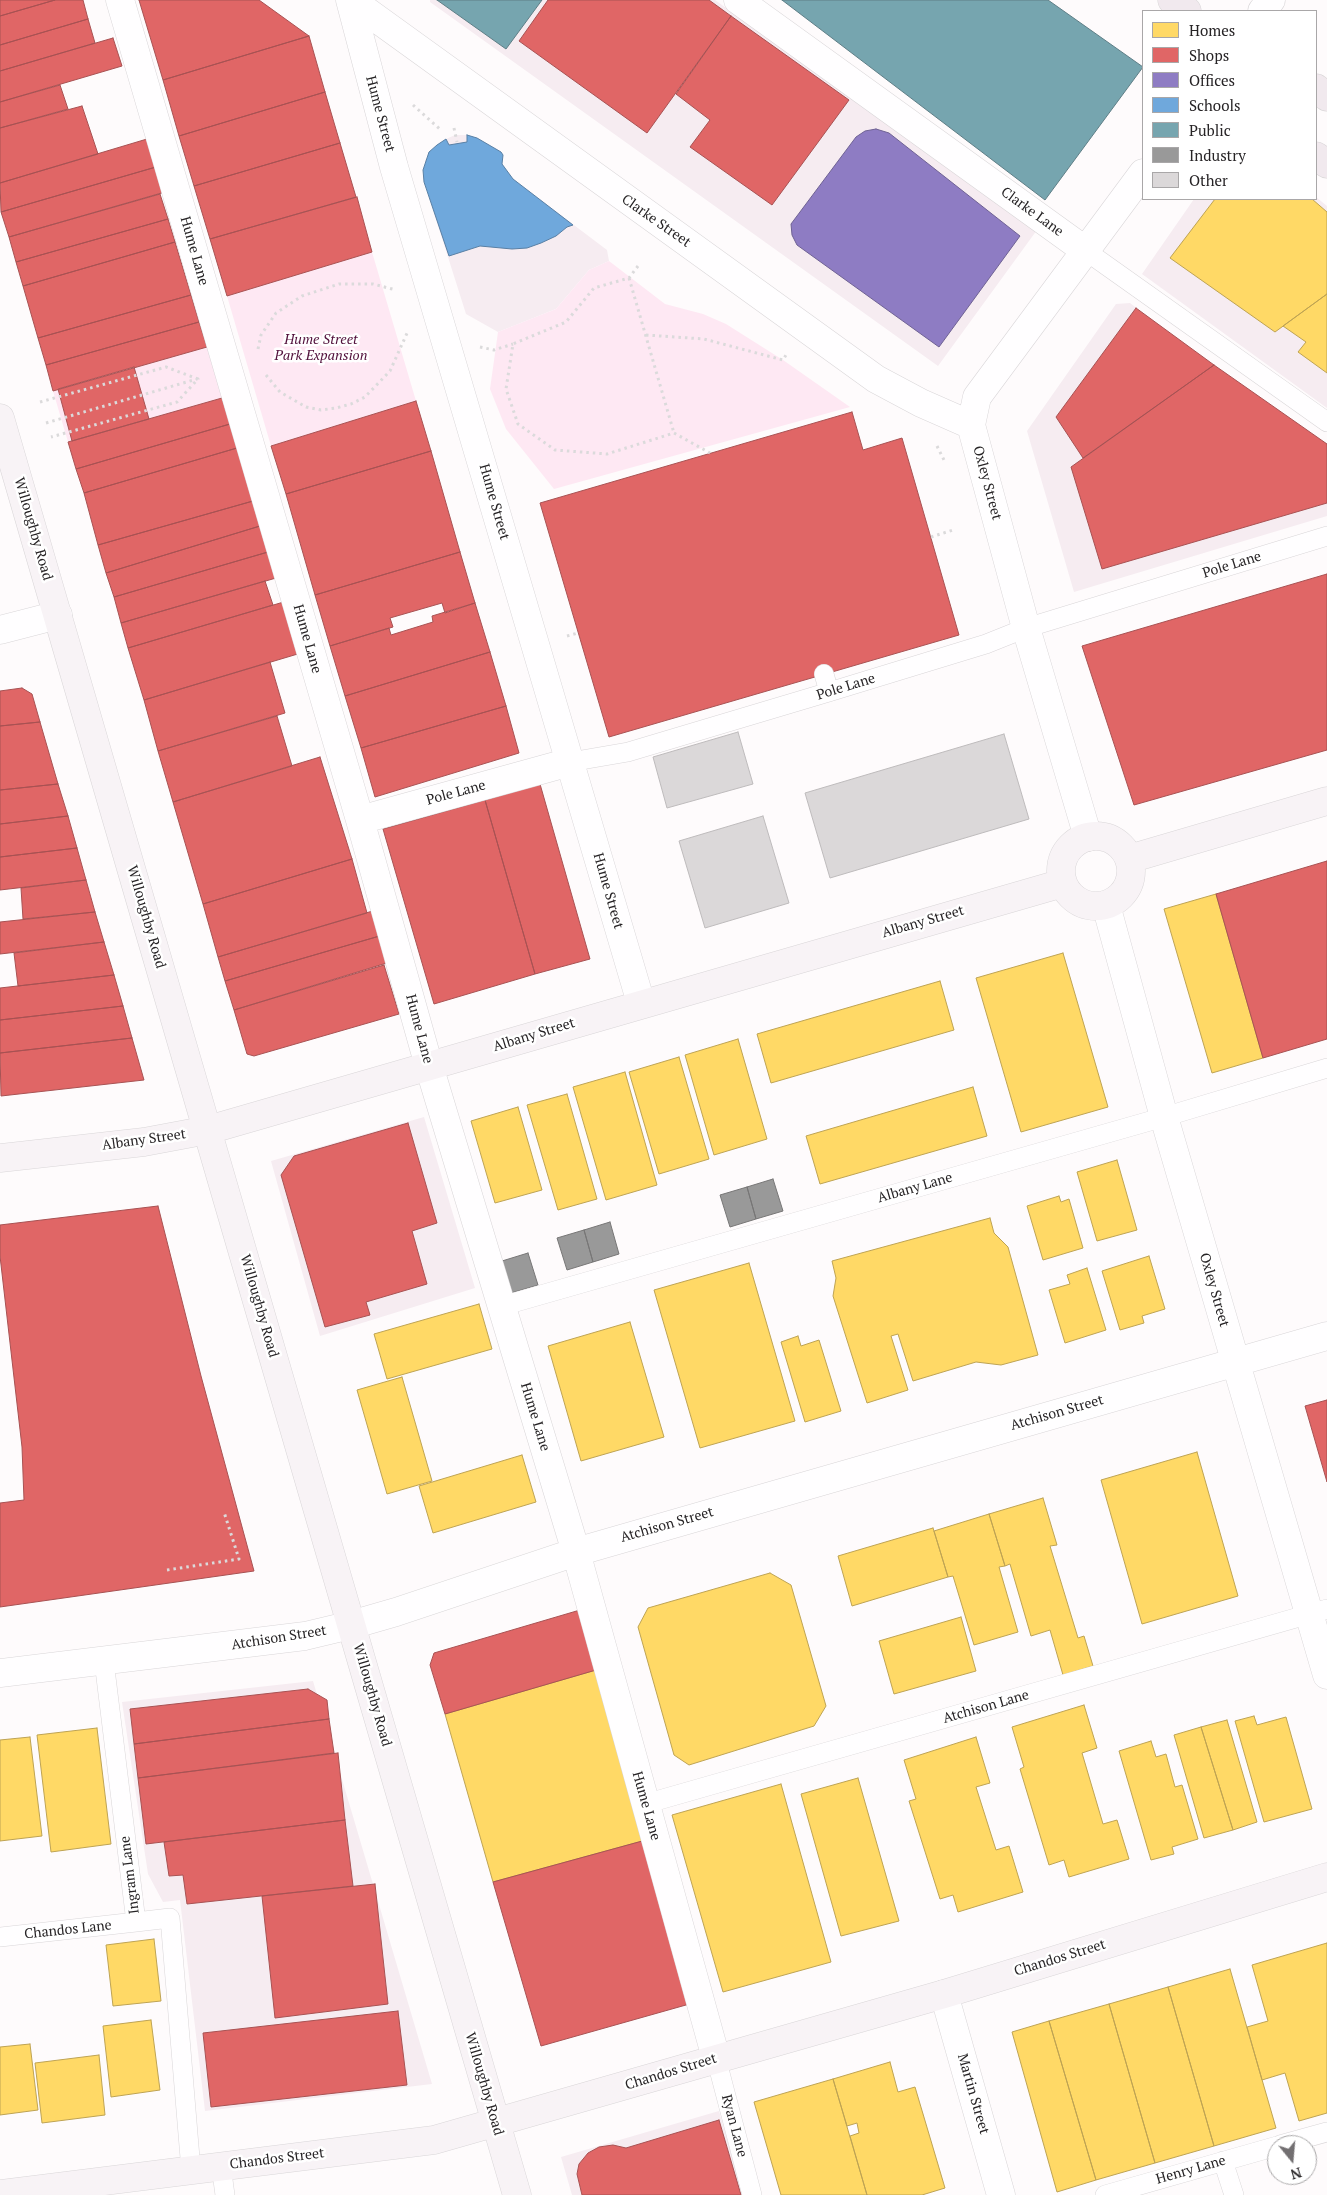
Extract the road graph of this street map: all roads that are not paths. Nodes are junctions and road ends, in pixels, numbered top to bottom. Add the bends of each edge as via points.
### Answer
1 (120, 0) edge
2 (350, 0) edge
3 (738, 0) edge
4 (1172, 0) edge
5 (1271, 0) edge
6 (1186, 10) edge
7 (1263, 10) edge
8 (1317, 89) edge
9 (1327, 97) edge
10 (1142, 174) edge
11 (1086, 251) junction
12 (0, 418) edge
13 (1327, 422) edge
14 (971, 425) junction
15 (1327, 536) edge
16 (58, 616) junction
17 (1026, 628) junction
18 (0, 630) edge
19 (570, 762) junction
20 (1327, 802) edge
21 (360, 820) junction
22 (1088, 837) junction
23 (1129, 859) junction
24 (1063, 882) junction
25 (1106, 905) junction
26 (641, 1003) junction
27 (429, 1066) junction
28 (1327, 1068) edge
29 (1164, 1117) junction
30 (208, 1130) junction
31 (0, 1158) edge
32 (502, 1306) junction
33 (1327, 1336) edge
34 (1236, 1362) junction
35 (576, 1552) junction
36 (1318, 1612) edge
37 (351, 1625) junction
38 (104, 1662) junction
39 (0, 1672) edge
40 (1327, 1675) edge
41 (645, 1804) junction
42 (1327, 1877) edge
43 (136, 1922) junction
44 (0, 1937) edge
45 (944, 1994) junction
46 (716, 2058) junction
47 (495, 2124) junction
48 (1267, 2149) edge
49 (1224, 2161) junction
50 (221, 2165) junction
51 (191, 2170) junction
52 (0, 2194) edge
53 (225, 2195) edge
54 (517, 2195) edge
55 (752, 2195) edge
56 (1001, 2195) edge
57 (1105, 2195) edge
58 (1234, 2195) edge

1 - 21 street, Hume Lane
2 - 14 street, Clarke Street via 876,379
2 - 19 street, Hume Street via 394,168
3 - 11 street, Clarke Lane
4 - 6 main road
5 - 7 street
8 - 9 main road
10 - 11 street, Oxley Street
11 - 13 lane, Clarke Lane
11 - 14 street, Oxley Street via 977,398
12 - 16 street, Willoughby Road
14 - 17 street, Oxley Street
15 - 17 lane, Pole Lane
16 - 18 street
16 - 30 street, Willoughby Road
17 - 19 lane, Pole Lane via 986,644 827,683 628,752
17 - 22 street, Oxley Street
19 - 21 street, Pole Lane
19 - 26 street, Hume Street
20 - 23 street
21 - 27 street, Hume Lane
22 - 23 street via 1113,841
22 - 24 street via 1066,854 1061,868
23 - 25 street via 1128,887 1119,898
24 - 25 street via 1069,894 1080,902
24 - 26 street, Albany Street
25 - 29 street, Oxley Street
26 - 27 street, Albany Street
27 - 30 street, Albany Street
27 - 32 street, Hume Lane
28 - 29 lane, Albany Lane
29 - 32 lane, Albany Lane
29 - 34 street, Oxley Street
30 - 31 street, Albany Street via 144,1142
30 - 37 street, Willoughby Road
32 - 35 street, Hume Lane
33 - 34 street, Atchison Street
34 - 35 street, Atchison Street
34 - 36 street, Oxley Street
35 - 37 street, Atchison Street
35 - 41 street, Hume Lane
36 - 40 street, Oxley Street
36 - 41 lane, Atchison Lane
37 - 38 street, Atchison Street via 305,1636
37 - 47 street, Willoughby Road
38 - 39 street, Atchison Street
38 - 43 lane, Ingram Lane
41 - 46 street, Hume Lane
42 - 45 street, Chandos Street
43 - 44 lane, Chandos Lane
43 - 51 lane, Ingram Lane via 170,1918
45 - 46 street, Chandos Street
45 - 56 street, Martin Street
46 - 47 street, Chandos Street
46 - 55 lane, Ryan Lane
47 - 50 street, Chandos Street via 434,2140
47 - 54 street, Willoughby Road
48 - 49 lane, Henry Lane
49 - 57 lane, Henry Lane
49 - 58 lane
50 - 51 street, Chandos Street
50 - 53 lane
51 - 52 street, Chandos Street

